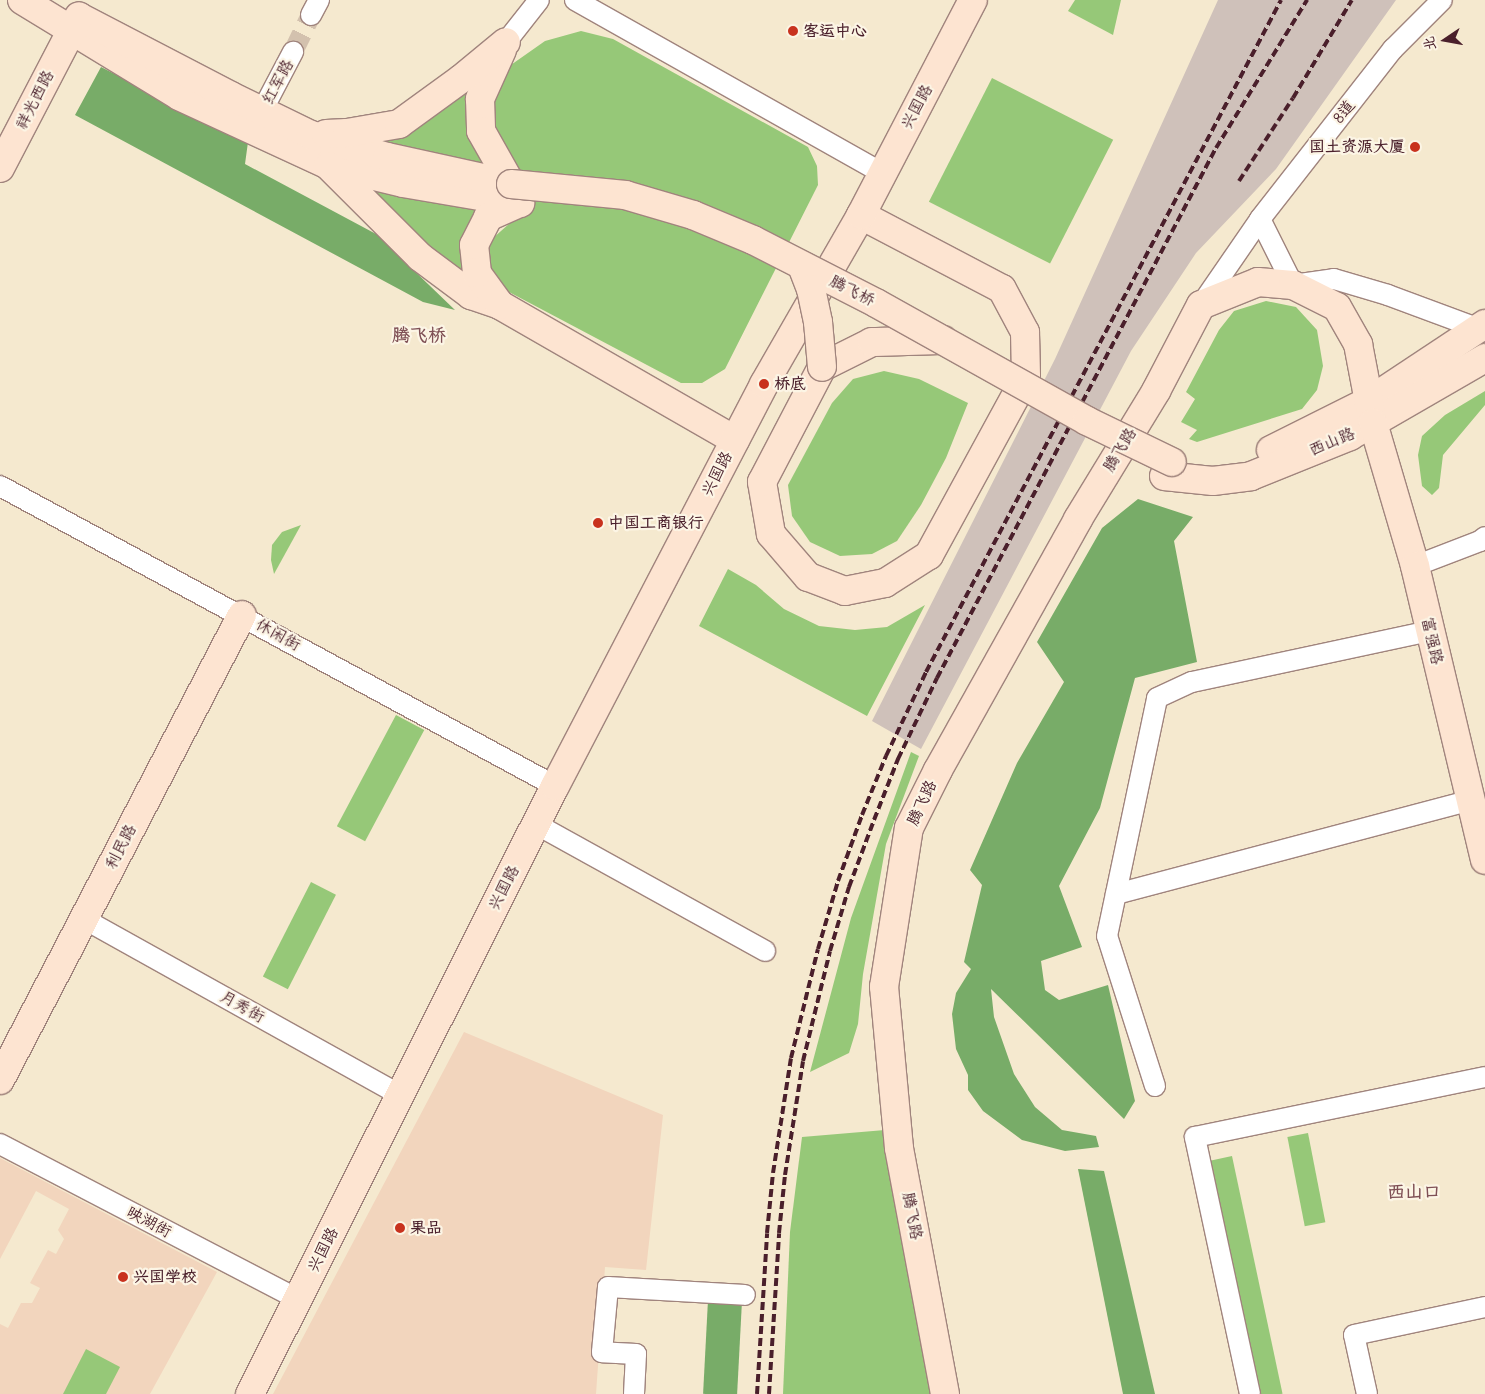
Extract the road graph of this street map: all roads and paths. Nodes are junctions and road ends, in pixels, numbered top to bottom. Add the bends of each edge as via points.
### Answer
1 (22, 0) edge
2 (55, 0) edge
3 (539, 0) edge
4 (575, 0) edge
5 (973, 0) edge
6 (1442, 0) edge
7 (79, 16) edge
8 (506, 42) junction
9 (293, 52) tunnel mouth
10 (262, 111) junction
11 (312, 135) junction
12 (328, 165) junction
13 (0, 168) edge
14 (882, 173) junction
15 (515, 194) junction
16 (861, 215) junction
17 (1260, 219) junction
18 (806, 277) junction
19 (1293, 284) junction
20 (500, 305) junction
21 (1201, 305) junction
22 (1482, 328) edge
23 (910, 340) junction
24 (943, 340) junction
25 (1485, 358) edge
26 (822, 367) junction
27 (1371, 412) junction
28 (735, 440) junction
29 (1168, 469) junction
30 (0, 486) edge
31 (1485, 537) edge
32 (1415, 566) junction
33 (242, 615) junction
34 (1430, 631) junction
35 (555, 786) junction
36 (1471, 800) junction
37 (536, 824) junction
38 (1485, 860) edge
39 (1116, 894) junction
40 (84, 919) junction
41 (765, 951) dead end
42 (1485, 1077) edge
43 (0, 1080) edge
44 (1155, 1086) dead end
45 (400, 1095) junction
46 (0, 1144) edge
47 (745, 1294) dead end
48 (298, 1299) junction
49 (1485, 1306) edge
50 (250, 1394) edge
51 (634, 1394) edge
52 (945, 1394) edge
53 (1250, 1394) edge
54 (1368, 1394) edge

1 - 7 main road
2 - 7 main road
3 - 8 street
4 - 14 street
5 - 14 main road, 兴国路
6 - 17 street, 8道 via 1393,49
7 - 10 main road
7 - 12 main road via 179,96
7 - 13 main road, 祥光西路
8 - 11 main road via 462,80 399,124
8 - 15 main road via 480,99 481,131
9 - 10 street, 红军路
10 - 11 main road
11 - 15 main road
12 - 15 main road via 402,183
12 - 20 main road via 420,257 472,295
14 - 16 main road, 兴国路
15 - 18 main road, 腾飞桥, bridge via 634,198 692,215 753,240
15 - 20 main road via 488,217 474,245 478,273
16 - 26 main road via 1002,289 1024,332 1026,377 929,555 885,583 845,591 808,577 770,534 762,482
16 - 28 main road, 兴国路
17 - 19 street
17 - 21 street, 8道
18 - 23 main road, 腾飞桥
18 - 24 main road, 腾飞桥, bridge
18 - 26 main road, bridge via 818,322
19 - 21 main road via 1258,282
19 - 22 street via 1334,279
19 - 27 main road, 富强路 via 1337,307 1358,344
20 - 28 main road
21 - 52 main road, 腾飞路 via 1156,391 1078,519 909,828 884,987 899,1148
22 - 27 main road, 西山路
23 - 24 main road
23 - 26 main road via 872,342
23 - 29 main road, 腾飞桥
24 - 29 main road, 腾飞桥, bridge
25 - 27 main road, 西山路
27 - 29 main road, 西山路 via 1350,436 1251,476 1213,481
27 - 32 main road, 富强路
28 - 35 main road, 兴国路
30 - 33 street, 休闲街
31 - 32 street
32 - 34 main road, 富强路
33 - 35 street, 休闲街
33 - 40 main road, 利民路
34 - 36 main road, 富强路
34 - 39 street via 1192,682 1157,698
35 - 37 main road, 兴国路
36 - 38 main road, 富强路
36 - 39 street
37 - 41 street
37 - 45 main road, 兴国路
39 - 44 street via 1107,936
40 - 43 main road, 利民路
40 - 45 street, 月秀街
42 - 53 street via 1195,1137
45 - 48 main road, 兴国路
46 - 48 street, 映湖街
47 - 51 street via 608,1287 602,1352 636,1354
48 - 50 main road, 兴国路
49 - 54 street via 1354,1335

